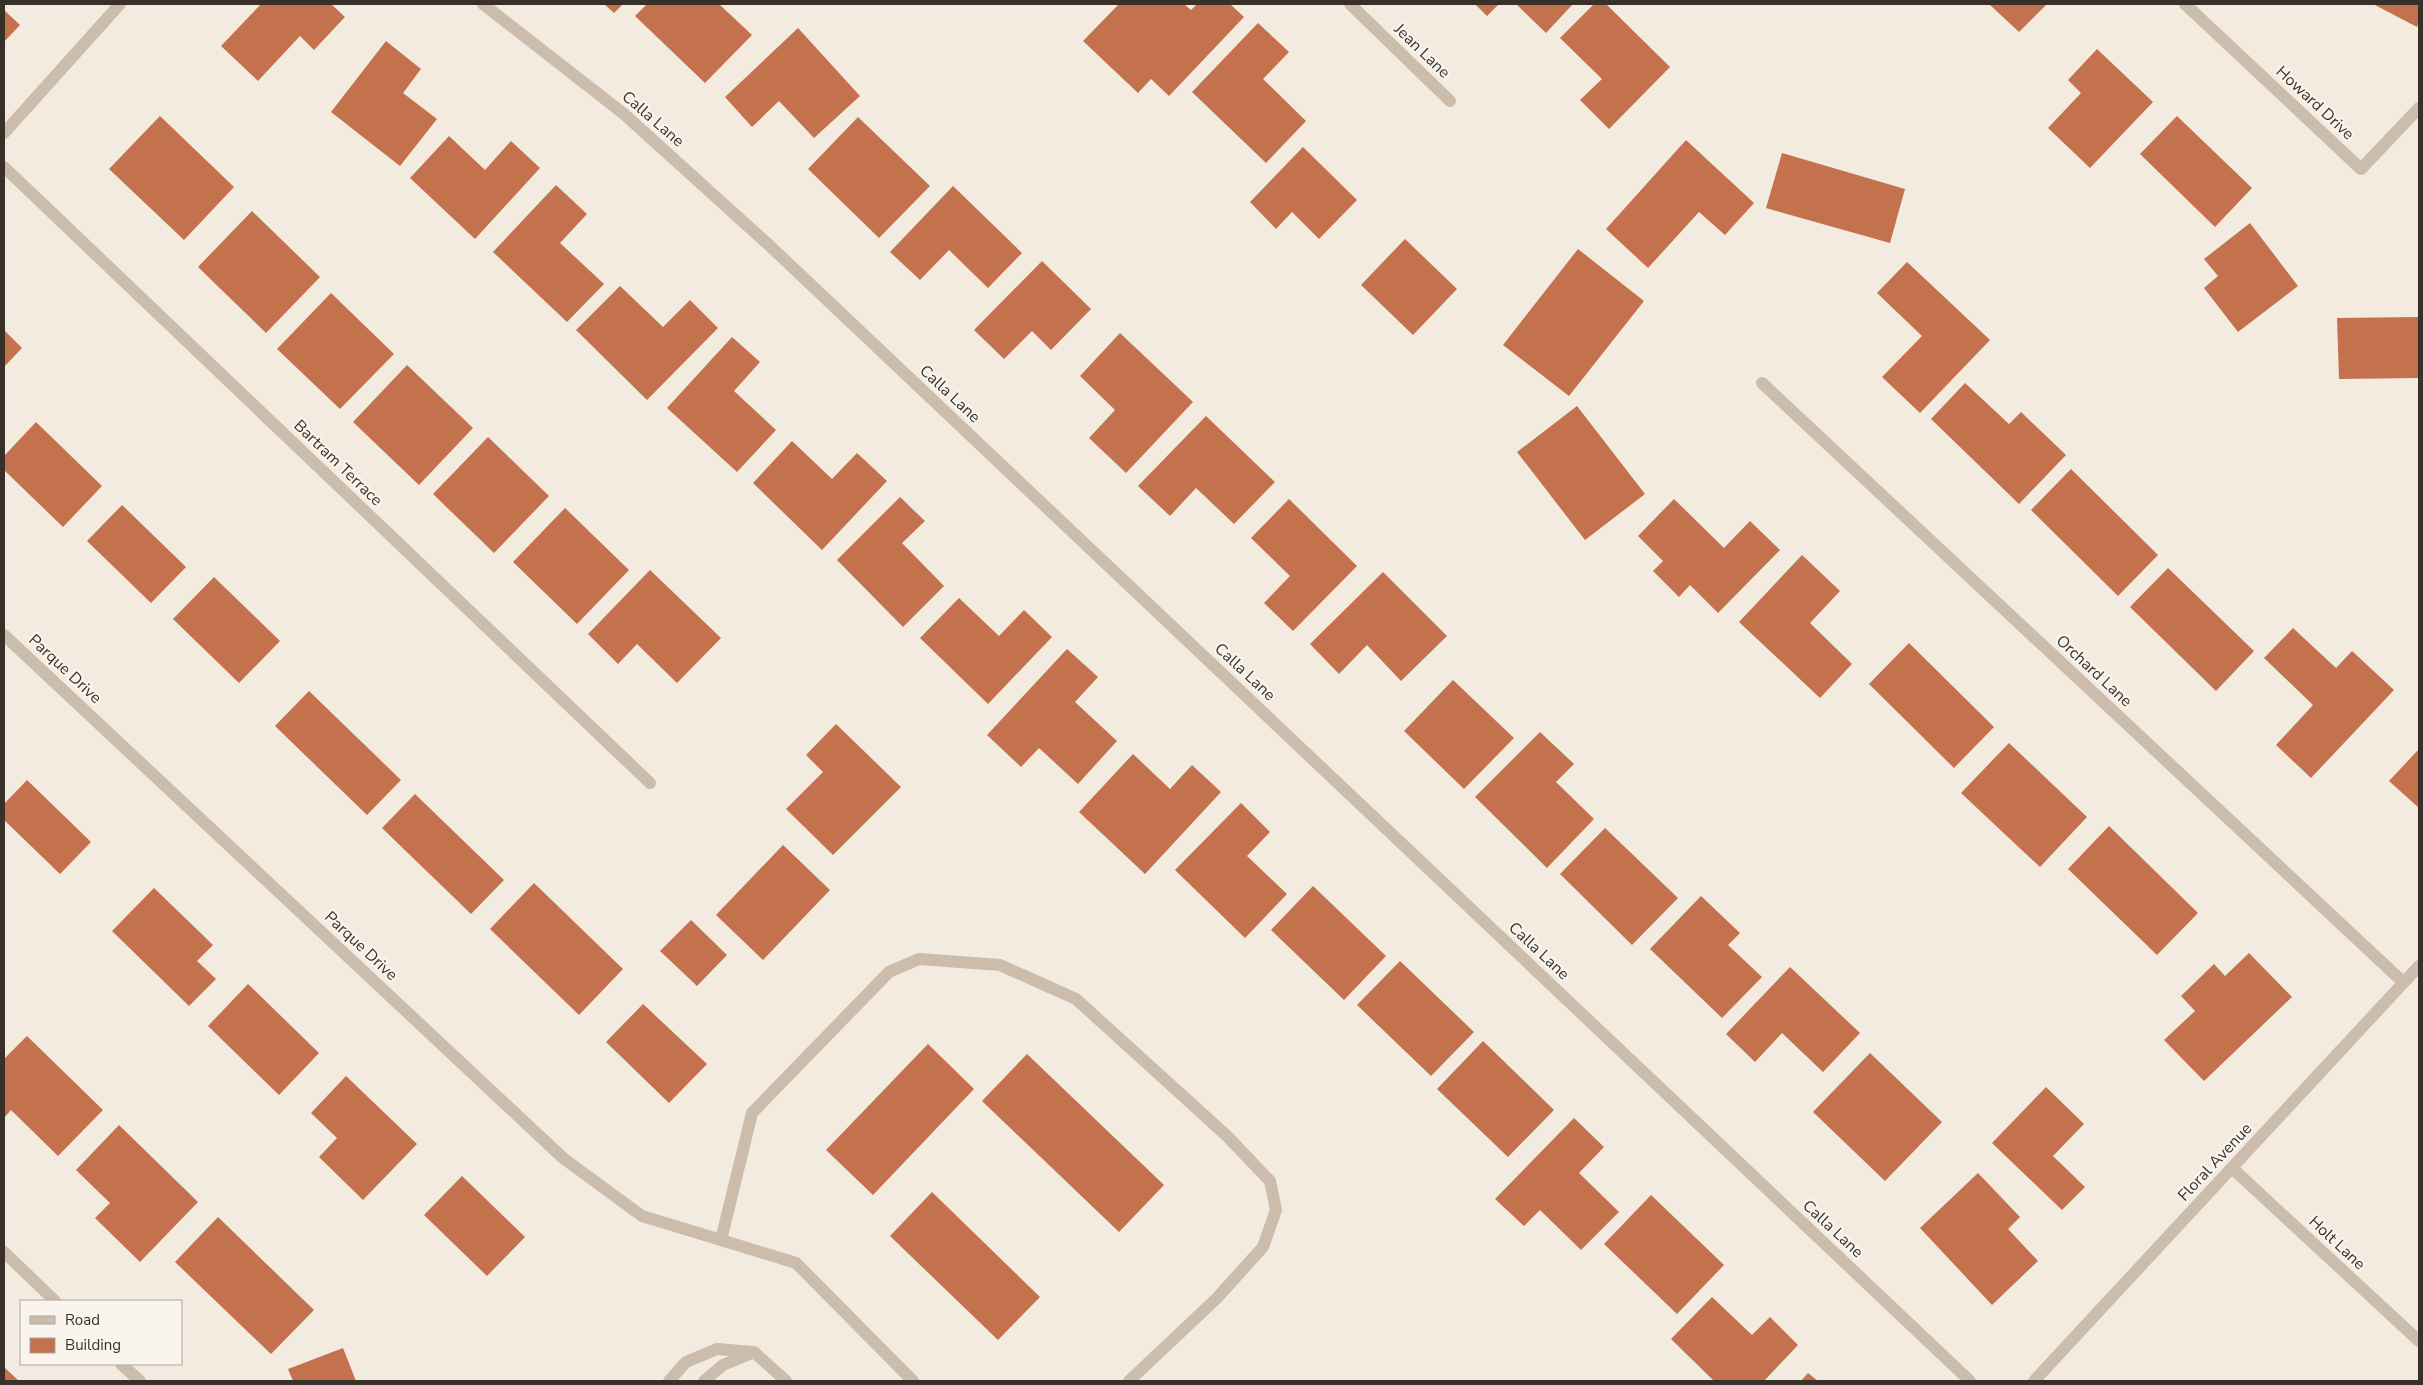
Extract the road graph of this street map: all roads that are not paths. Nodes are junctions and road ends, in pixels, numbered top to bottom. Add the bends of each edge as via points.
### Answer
1 (120, 4) edge
2 (482, 4) edge
3 (1350, 4) edge
4 (2185, 4) edge
5 (1450, 101) dead end
6 (2419, 108) edge
7 (4, 133) edge
8 (4, 167) edge
9 (1762, 383) dead end
10 (4, 634) edge
11 (650, 783) dead end
12 (2419, 966) edge
13 (2403, 982) junction
14 (2232, 1168) junction
15 (721, 1240) junction
16 (4, 1252) edge
17 (54, 1300) edge
18 (2419, 1341) edge
19 (754, 1352) junction
20 (122, 1365) edge
21 (140, 1381) edge
22 (669, 1381) edge
23 (704, 1381) edge
24 (786, 1381) edge
25 (913, 1381) edge
26 (1129, 1381) edge
27 (1970, 1381) edge
28 (2034, 1381) edge

1 - 7 street
2 - 27 street, Calla Lane via 624,114 770,246
3 - 5 street, Jean Lane
4 - 6 street, Howard Drive via 2361,169
8 - 11 street, Bartram Terrace
9 - 13 street, Orchard Lane
10 - 15 street, Parque Drive via 564,1158 642,1216
12 - 13 street, Floral Avenue
13 - 14 street, Floral Avenue
14 - 18 street, Holt Lane
14 - 28 street, Floral Avenue
15 - 25 street, Parque Drive via 796,1263
15 - 26 street via 752,1113 890,972 919,959 1000,965 1076,999 1227,1136 1270,1181 1276,1210 1263,1247 1217,1298
16 - 17 street
19 - 22 street via 717,1349 686,1362
19 - 23 street via 723,1365
19 - 24 street
20 - 21 street

